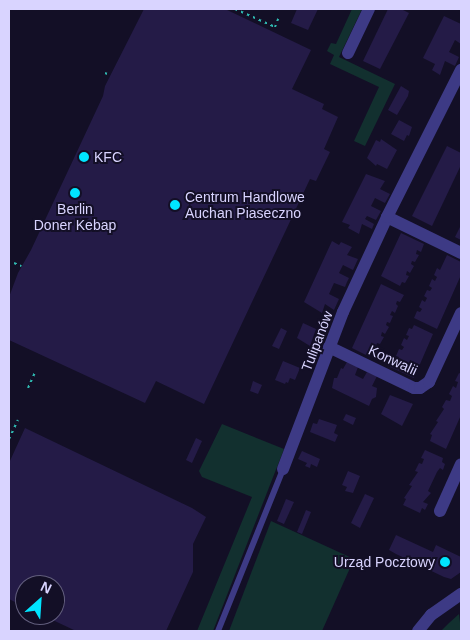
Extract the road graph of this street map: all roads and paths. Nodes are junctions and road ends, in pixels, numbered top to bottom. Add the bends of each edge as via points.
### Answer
1 (236, 9) edge
2 (369, 9) edge
3 (278, 19) dead end
4 (348, 53) dead end
5 (461, 70) edge
6 (105, 73) dead end
7 (110, 75) dead end
8 (386, 217) junction
9 (461, 253) edge
10 (14, 263) dead end
11 (21, 266) dead end
12 (461, 313) edge
13 (329, 347) junction
14 (35, 372) dead end
15 (28, 388) dead end
16 (18, 420) dead end
17 (9, 439) edge
18 (461, 464) edge
19 (283, 469) joint
20 (440, 511) dead end
21 (461, 594) edge
22 (218, 631) edge
23 (418, 631) edge

1 - 3 path via 275,27
2 - 4 street
5 - 8 street, Tulipanów
6 - 7 path
8 - 9 street
8 - 13 street, Tulipanów
10 - 11 path
12 - 13 street, Konwalii via 429,382 420,388
13 - 19 street, Tulipanów
14 - 15 path
16 - 17 path
18 - 20 street
19 - 22 lane, Tulipanów
21 - 23 street via 431,615

